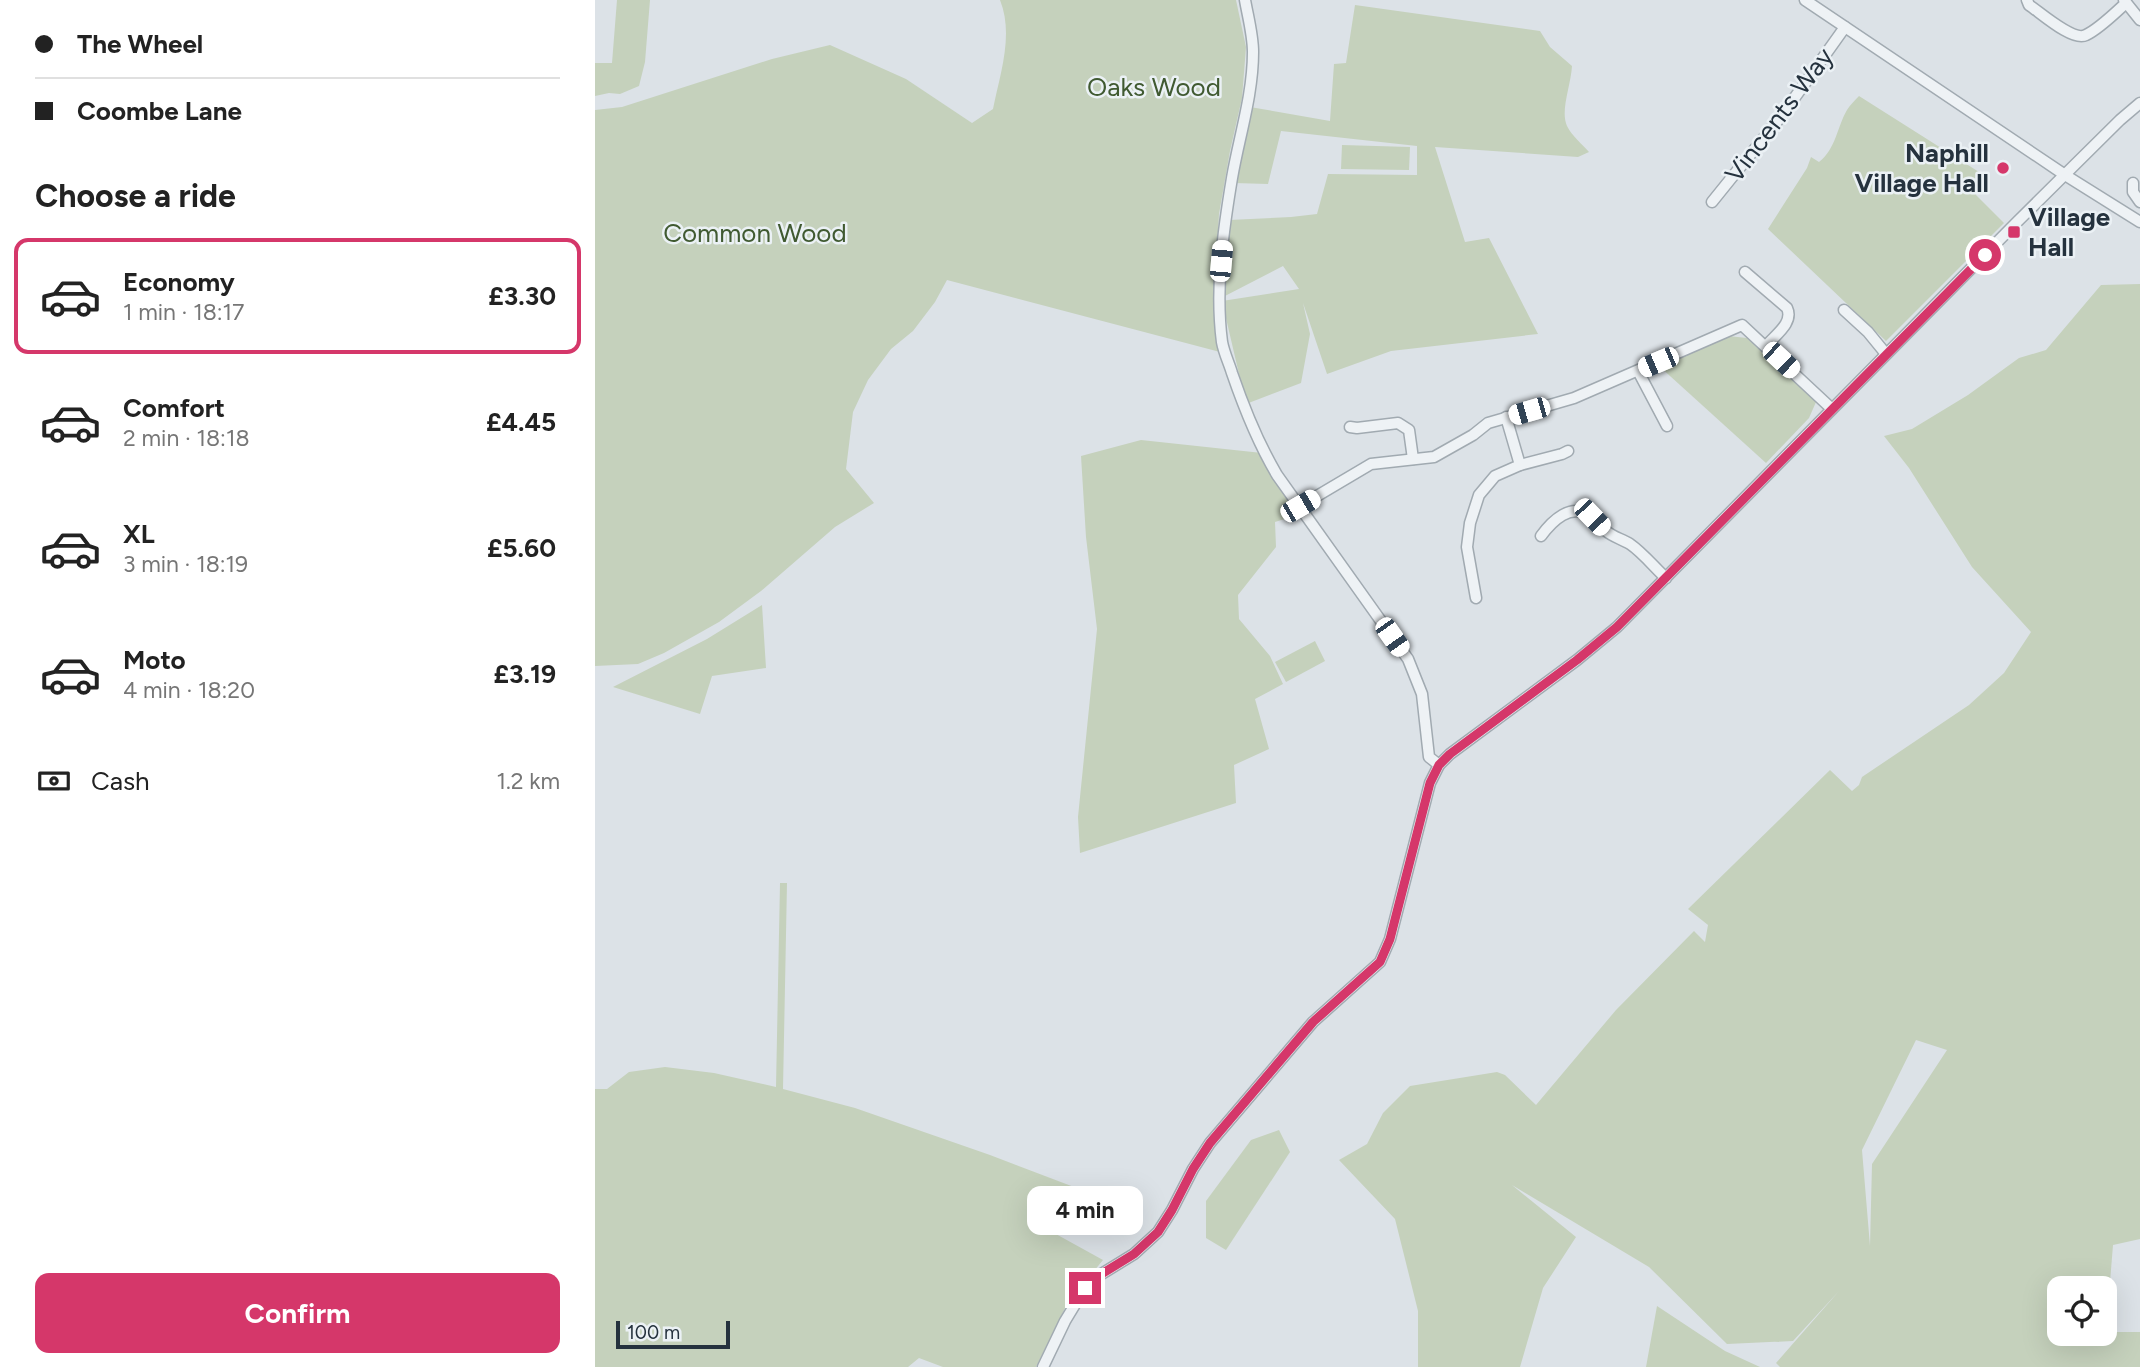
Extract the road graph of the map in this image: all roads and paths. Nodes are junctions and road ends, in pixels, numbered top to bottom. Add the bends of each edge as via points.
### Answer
1 (1245, 0) edge
2 (1805, 0) edge
3 (2027, 0) edge
4 (2125, 2) edge
5 (2140, 20) edge
6 (1845, 27) junction
7 (2140, 103) edge
8 (2065, 175) junction
9 (2133, 183) dead end
10 (1712, 202) dead end
11 (2140, 202) edge
12 (2140, 222) edge
13 (1745, 272) dead end
14 (1844, 310) dead end
15 (1766, 346) junction
16 (1886, 354) junction
17 (1637, 371) junction
18 (1832, 409) junction
19 (1506, 417) junction
20 (1667, 425) dead end
21 (1350, 427) dead end
22 (1568, 451) dead end
23 (1413, 460) junction
24 (1520, 465) junction
25 (1300, 506) junction
26 (1541, 536) dead end
27 (1666, 578) junction
28 (1475, 598) dead end
29 (1436, 769) junction
30 (1043, 1367) edge

1 - 25 street via 1253,53 1219,283 1223,346 1266,455
2 - 6 street
3 - 4 street via 2076,37 2085,36
4 - 5 street
6 - 8 street
6 - 10 street, Vincents Way
7 - 8 street
8 - 12 street
8 - 16 street
9 - 11 street
13 - 15 street via 1790,314
14 - 16 street
15 - 17 street via 1742,326
15 - 18 street
16 - 18 street
17 - 19 street via 1574,398
17 - 20 street
18 - 27 street
19 - 23 street via 1434,457
19 - 24 street
21 - 23 street via 1398,424 1409,430
22 - 24 street
23 - 25 street via 1371,464
24 - 28 street via 1495,477 1479,495 1467,547
25 - 29 street via 1408,659 1422,694 1429,757
26 - 27 street via 1563,514 1583,511 1631,545
27 - 29 street via 1587,652
29 - 30 street via 1397,916 1380,962 1313,1022 1210,1143 1158,1232 1085,1288

